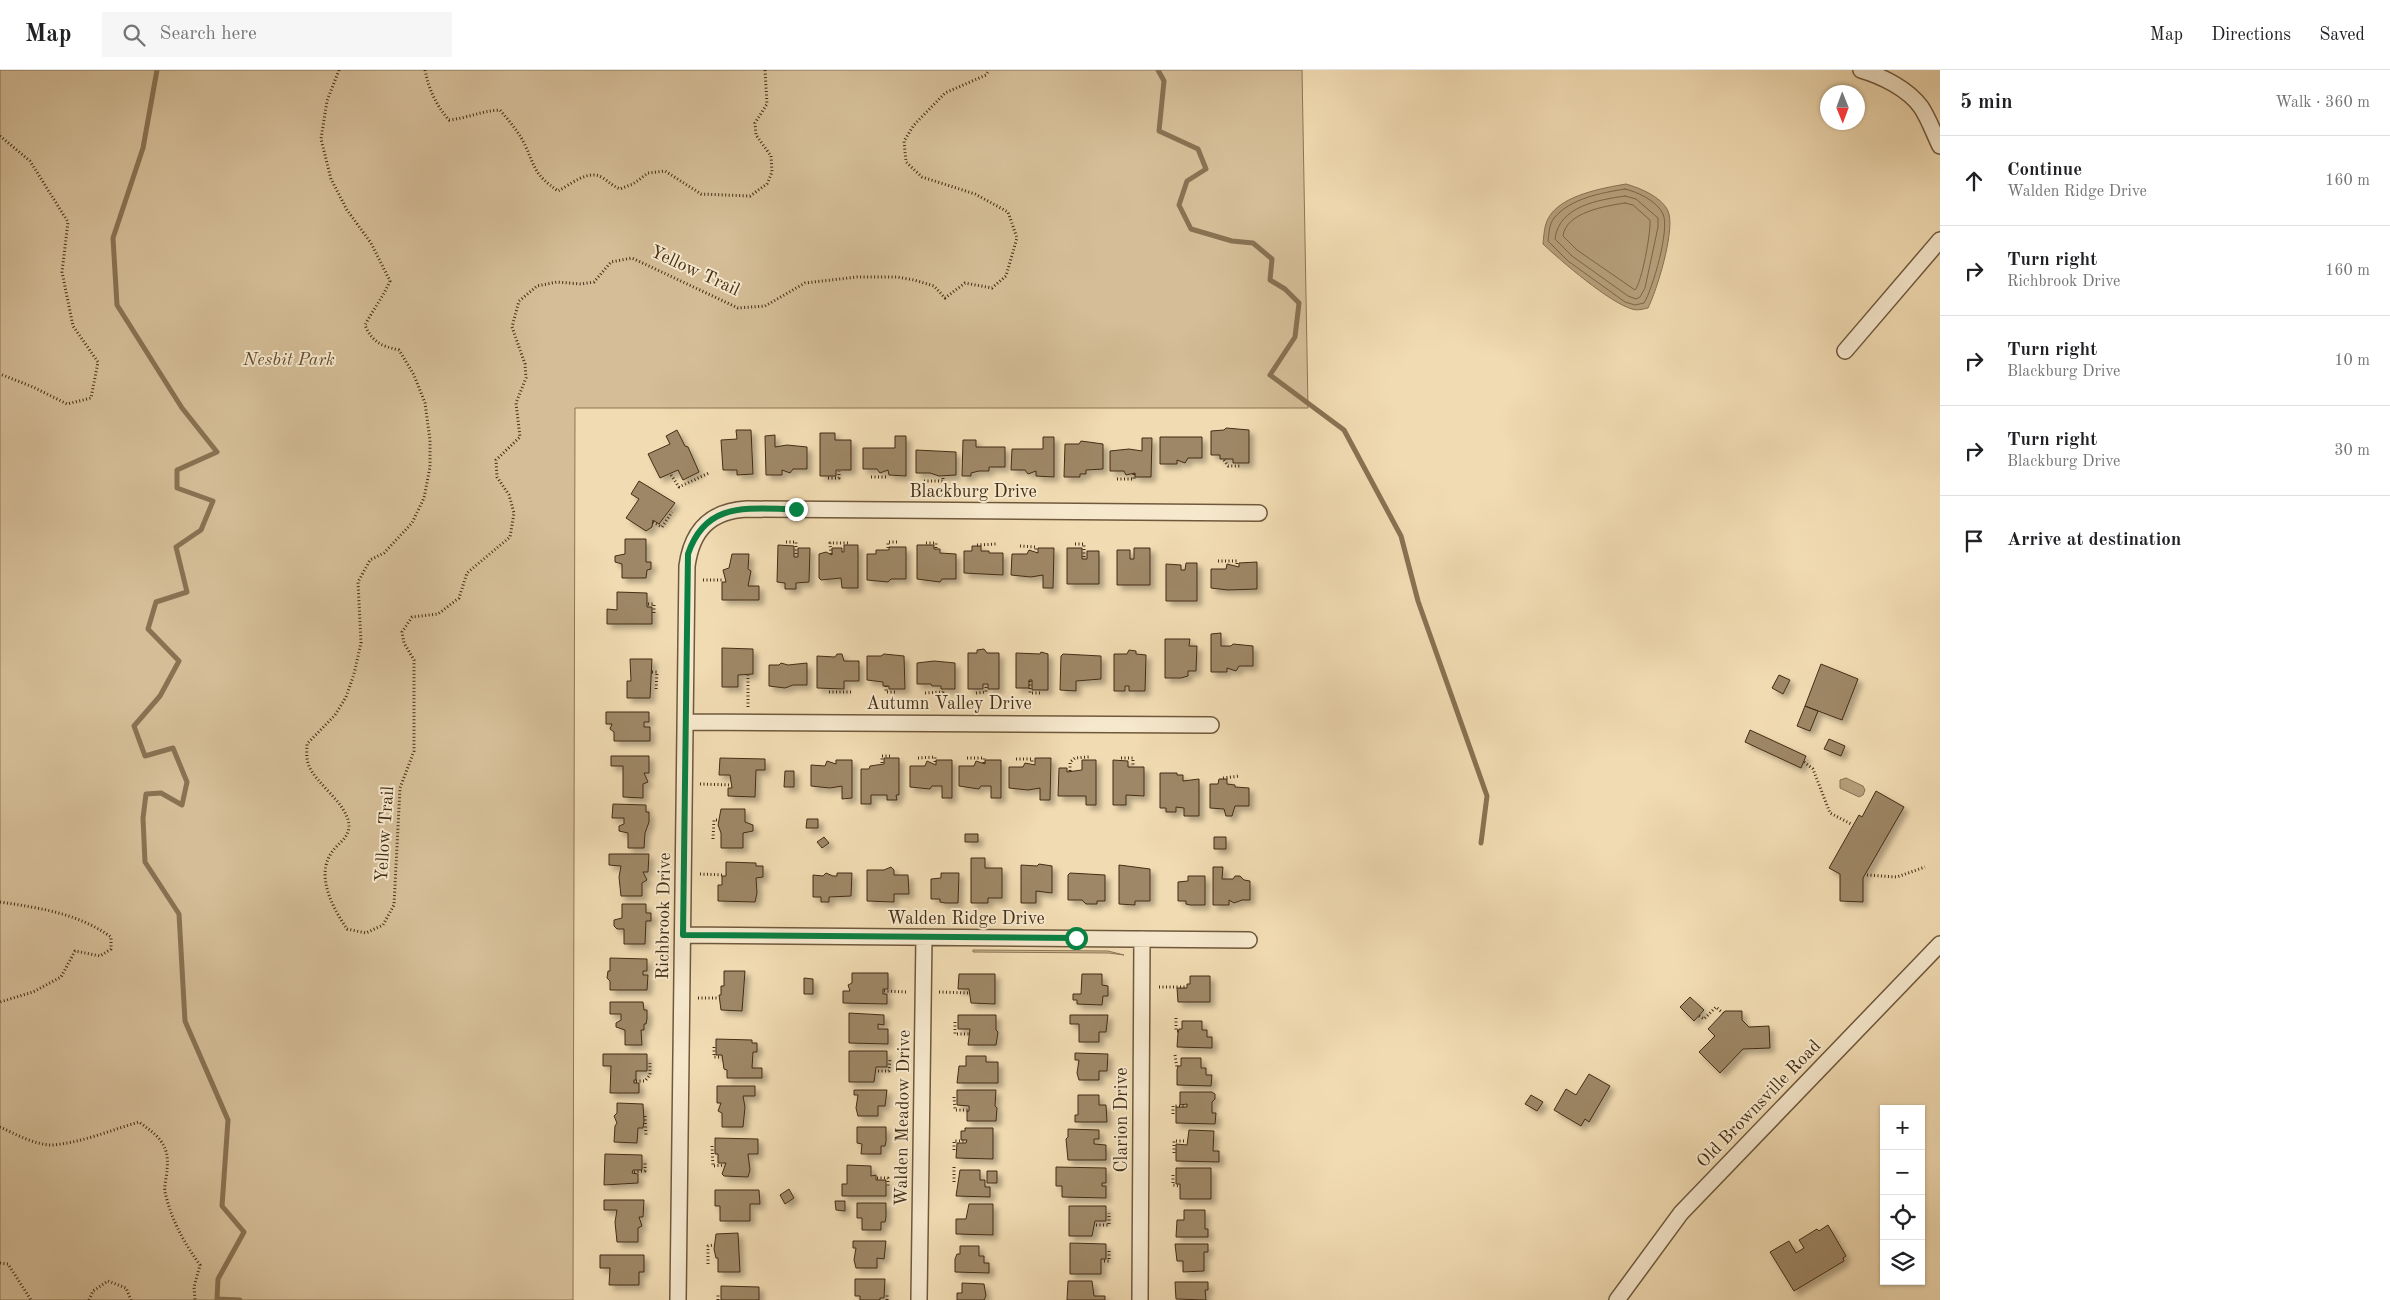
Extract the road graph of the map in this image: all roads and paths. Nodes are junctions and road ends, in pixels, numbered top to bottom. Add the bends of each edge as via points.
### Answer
1 (339, 70) edge
2 (425, 70) edge
3 (765, 70) edge
4 (989, 70) edge
5 (1861, 70) edge
6 (0, 136) edge
7 (1940, 146) edge
8 (1940, 240) edge
9 (1845, 351) dead end
10 (0, 374) edge
11 (1224, 460) dead end
12 (1241, 466) dead end
13 (839, 471) dead end
14 (709, 473) dead end
15 (1134, 473) dead end
16 (671, 475) dead end
17 (871, 477) dead end
18 (887, 477) dead end
19 (943, 477) dead end
20 (828, 478) dead end
21 (1117, 479) dead end
22 (924, 481) dead end
23 (672, 512) dead end
24 (1260, 513) dead end
25 (653, 522) dead end
26 (696, 535) joint
27 (786, 542) dead end
28 (896, 542) dead end
29 (850, 543) dead end
30 (926, 543) dead end
31 (996, 544) dead end
32 (1075, 544) dead end
33 (977, 545) dead end
34 (1020, 546) dead end
35 (888, 548) dead end
36 (936, 548) dead end
37 (1036, 551) dead end
38 (830, 554) dead end
39 (796, 555) dead end
40 (1084, 557) dead end
41 (1218, 562) dead end
42 (1238, 566) dead end
43 (703, 580) dead end
44 (724, 580) dead end
45 (648, 604) dead end
46 (654, 615) dead end
47 (652, 672) dead end
48 (748, 675) dead end
49 (1030, 681) dead end
50 (986, 685) dead end
51 (886, 686) dead end
52 (656, 690) dead end
53 (943, 690) dead end
54 (829, 692) dead end
55 (851, 692) dead end
56 (896, 692) dead end
57 (925, 693) dead end
58 (976, 693) dead end
59 (1040, 693) dead end
60 (748, 707) dead end
61 (686, 722) junction
62 (1211, 725) dead end
63 (891, 756) dead end
64 (1089, 757) dead end
65 (918, 758) dead end
66 (967, 758) dead end
67 (1121, 758) dead end
68 (1016, 759) dead end
69 (1804, 762) dead end
70 (882, 763) dead end
71 (935, 763) dead end
72 (984, 763) dead end
73 (1032, 764) dead end
74 (1133, 765) dead end
75 (1070, 771) dead end
76 (1240, 776) dead end
77 (1223, 778) dead end
78 (700, 784) dead end
79 (730, 784) dead end
80 (718, 820) dead end
81 (1851, 824) dead end
82 (714, 839) dead end
83 (1924, 867) dead end
84 (700, 874) dead end
85 (724, 874) dead end
86 (1868, 875) dead end
87 (0, 902) edge
88 (683, 935) junction
89 (924, 937) junction
90 (1142, 939) junction
91 (1249, 940) dead end
92 (1940, 944) edge
93 (1159, 987) dead end
94 (1186, 987) dead end
95 (884, 991) dead end
96 (907, 992) dead end
97 (938, 992) dead end
98 (968, 993) dead end
99 (698, 998) dead end
100 (718, 998) dead end
101 (0, 1002) edge
102 (1723, 1013) dead end
103 (1699, 1016) dead end
104 (1176, 1018) dead end
105 (955, 1022) dead end
106 (1178, 1031) dead end
107 (969, 1034) dead end
108 (714, 1047) dead end
109 (1176, 1055) dead end
110 (721, 1057) dead end
111 (890, 1059) dead end
112 (650, 1063) dead end
113 (1177, 1068) dead end
114 (878, 1071) dead end
115 (636, 1081) dead end
116 (954, 1097) dead end
117 (1185, 1106) dead end
118 (968, 1110) dead end
119 (1173, 1114) dead end
120 (645, 1116) dead end
121 (0, 1127) edge
122 (646, 1135) dead end
123 (966, 1141) dead end
124 (1186, 1141) dead end
125 (712, 1146) dead end
126 (954, 1150) dead end
127 (1174, 1152) dead end
128 (645, 1162) dead end
129 (724, 1165) dead end
130 (954, 1166) dead end
131 (634, 1172) dead end
132 (1173, 1175) dead end
133 (877, 1178) dead end
134 (954, 1182) dead end
135 (1179, 1186) dead end
136 (888, 1188) dead end
137 (1109, 1213) dead end
138 (1096, 1225) dead end
139 (713, 1246) dead end
140 (1109, 1251) dead end
141 (1104, 1261) dead end
142 (0, 1263) edge
143 (708, 1264) dead end
144 (718, 1294) dead end
145 (887, 1295) dead end
146 (31, 1300) edge
147 (90, 1300) edge
148 (132, 1300) edge
149 (195, 1300) edge
150 (678, 1300) edge
151 (718, 1300) edge
152 (887, 1300) edge
153 (919, 1300) edge
154 (1140, 1300) edge
155 (1618, 1300) edge

1 - 4 path, Yellow Trail via 327,102 321,139 331,179 347,210 371,243 390,281 365,325 370,337 380,345 399,350 414,374 425,403 430,440 430,467 424,498 412,523 384,553 370,560 358,582 361,643 346,697 335,715 307,744 308,764 332,794 349,827 345,838 326,863 325,876 333,908 348,929 366,933 383,925 394,905 400,788 414,751 414,660 402,632 412,617 438,614 459,598 467,573 510,536 514,513 509,495 497,477 496,460 520,437 516,403 526,371 512,327 519,301 537,286 557,282 594,282 611,262 632,258 738,308 765,306 805,283 857,277 914,280 934,286 945,298 965,283 992,288 1006,276 1017,238 1008,212 975,194 922,177 906,162 904,141 914,125 945,94 986,75
2 - 3 path via 439,110 449,120 481,111 500,110 525,144 532,165 544,182 558,191 588,175 602,176 620,189 634,184 648,173 666,171 701,194 750,196 767,184 772,172 771,156 755,129 755,123 767,104
5 - 7 street via 1895,86 1913,99
6 - 10 path via 30,161 68,222 62,272 73,326 98,362 91,398 67,404
8 - 9 street
11 - 12 path via 1228,466
13 - 20 path via 839,478
14 - 16 path via 679,487
15 - 21 path via 1134,479
17 - 18 path
19 - 22 path via 943,481
23 - 25 path via 662,527
24 - 26 street, Blackburg Drive via 747,509 721,513
26 - 61 street, Richbrook Drive via 687,566
27 - 39 path via 796,542
28 - 35 path via 888,542
29 - 38 path via 830,543
30 - 36 path via 936,543
31 - 33 path
32 - 40 path via 1084,544
34 - 37 path via 1036,547
41 - 42 path via 1237,561
43 - 44 path
45 - 46 path via 654,604
47 - 52 path via 656,672
48 - 60 path
49 - 59 path via 1030,693
50 - 58 path via 986,692
51 - 56 path via 886,692
53 - 57 path
54 - 55 path
61 - 62 street, Autumn Valley Drive
61 - 88 street, Richbrook Drive
63 - 70 path via 882,756
64 - 75 path via 1075,758 1070,762
65 - 71 path via 935,757
66 - 72 path via 984,758
67 - 74 path via 1133,758
68 - 73 path via 1032,759
69 - 81 path via 1813,769 1830,814
76 - 77 path
78 - 79 path
80 - 82 path via 714,820
83 - 86 path via 1897,877
84 - 85 path
87 - 101 path via 54,910 95,926 110,937 112,949 100,956 75,951 61,976 32,992
88 - 89 street, Walden Ridge Drive
88 - 150 street, Richbrook Drive
89 - 90 street, Walden Ridge Drive
89 - 153 street, Walden Meadow Drive
90 - 91 street, Walden Ridge Drive
90 - 154 street, Clarion Drive
92 - 155 street, Old Brownsville Road via 1681,1213
93 - 94 path
95 - 96 path
97 - 98 path
99 - 100 path
102 - 103 path via 1716,1007 1704,1019
104 - 106 path
105 - 107 path via 955,1034
108 - 110 path via 714,1057
109 - 113 path
111 - 114 path via 890,1071
112 - 115 path via 650,1075 645,1081
116 - 118 path via 955,1110
117 - 119 path via 1173,1106
120 - 122 path
121 - 149 path via 20,1137 50,1145 139,1122 159,1136 166,1150 168,1165 164,1190 184,1242 200,1265 194,1287
123 - 126 path via 954,1141
124 - 127 path via 1174,1141
125 - 129 path via 713,1166
128 - 131 path via 645,1172
130 - 134 path
132 - 135 path via 1173,1186
133 - 136 path via 888,1178
137 - 138 path via 1109,1225
139 - 143 path via 708,1246
140 - 141 path via 1109,1261
142 - 146 path via 8,1264
144 - 151 path
145 - 152 path
147 - 148 path via 93,1291 108,1281 126,1288

